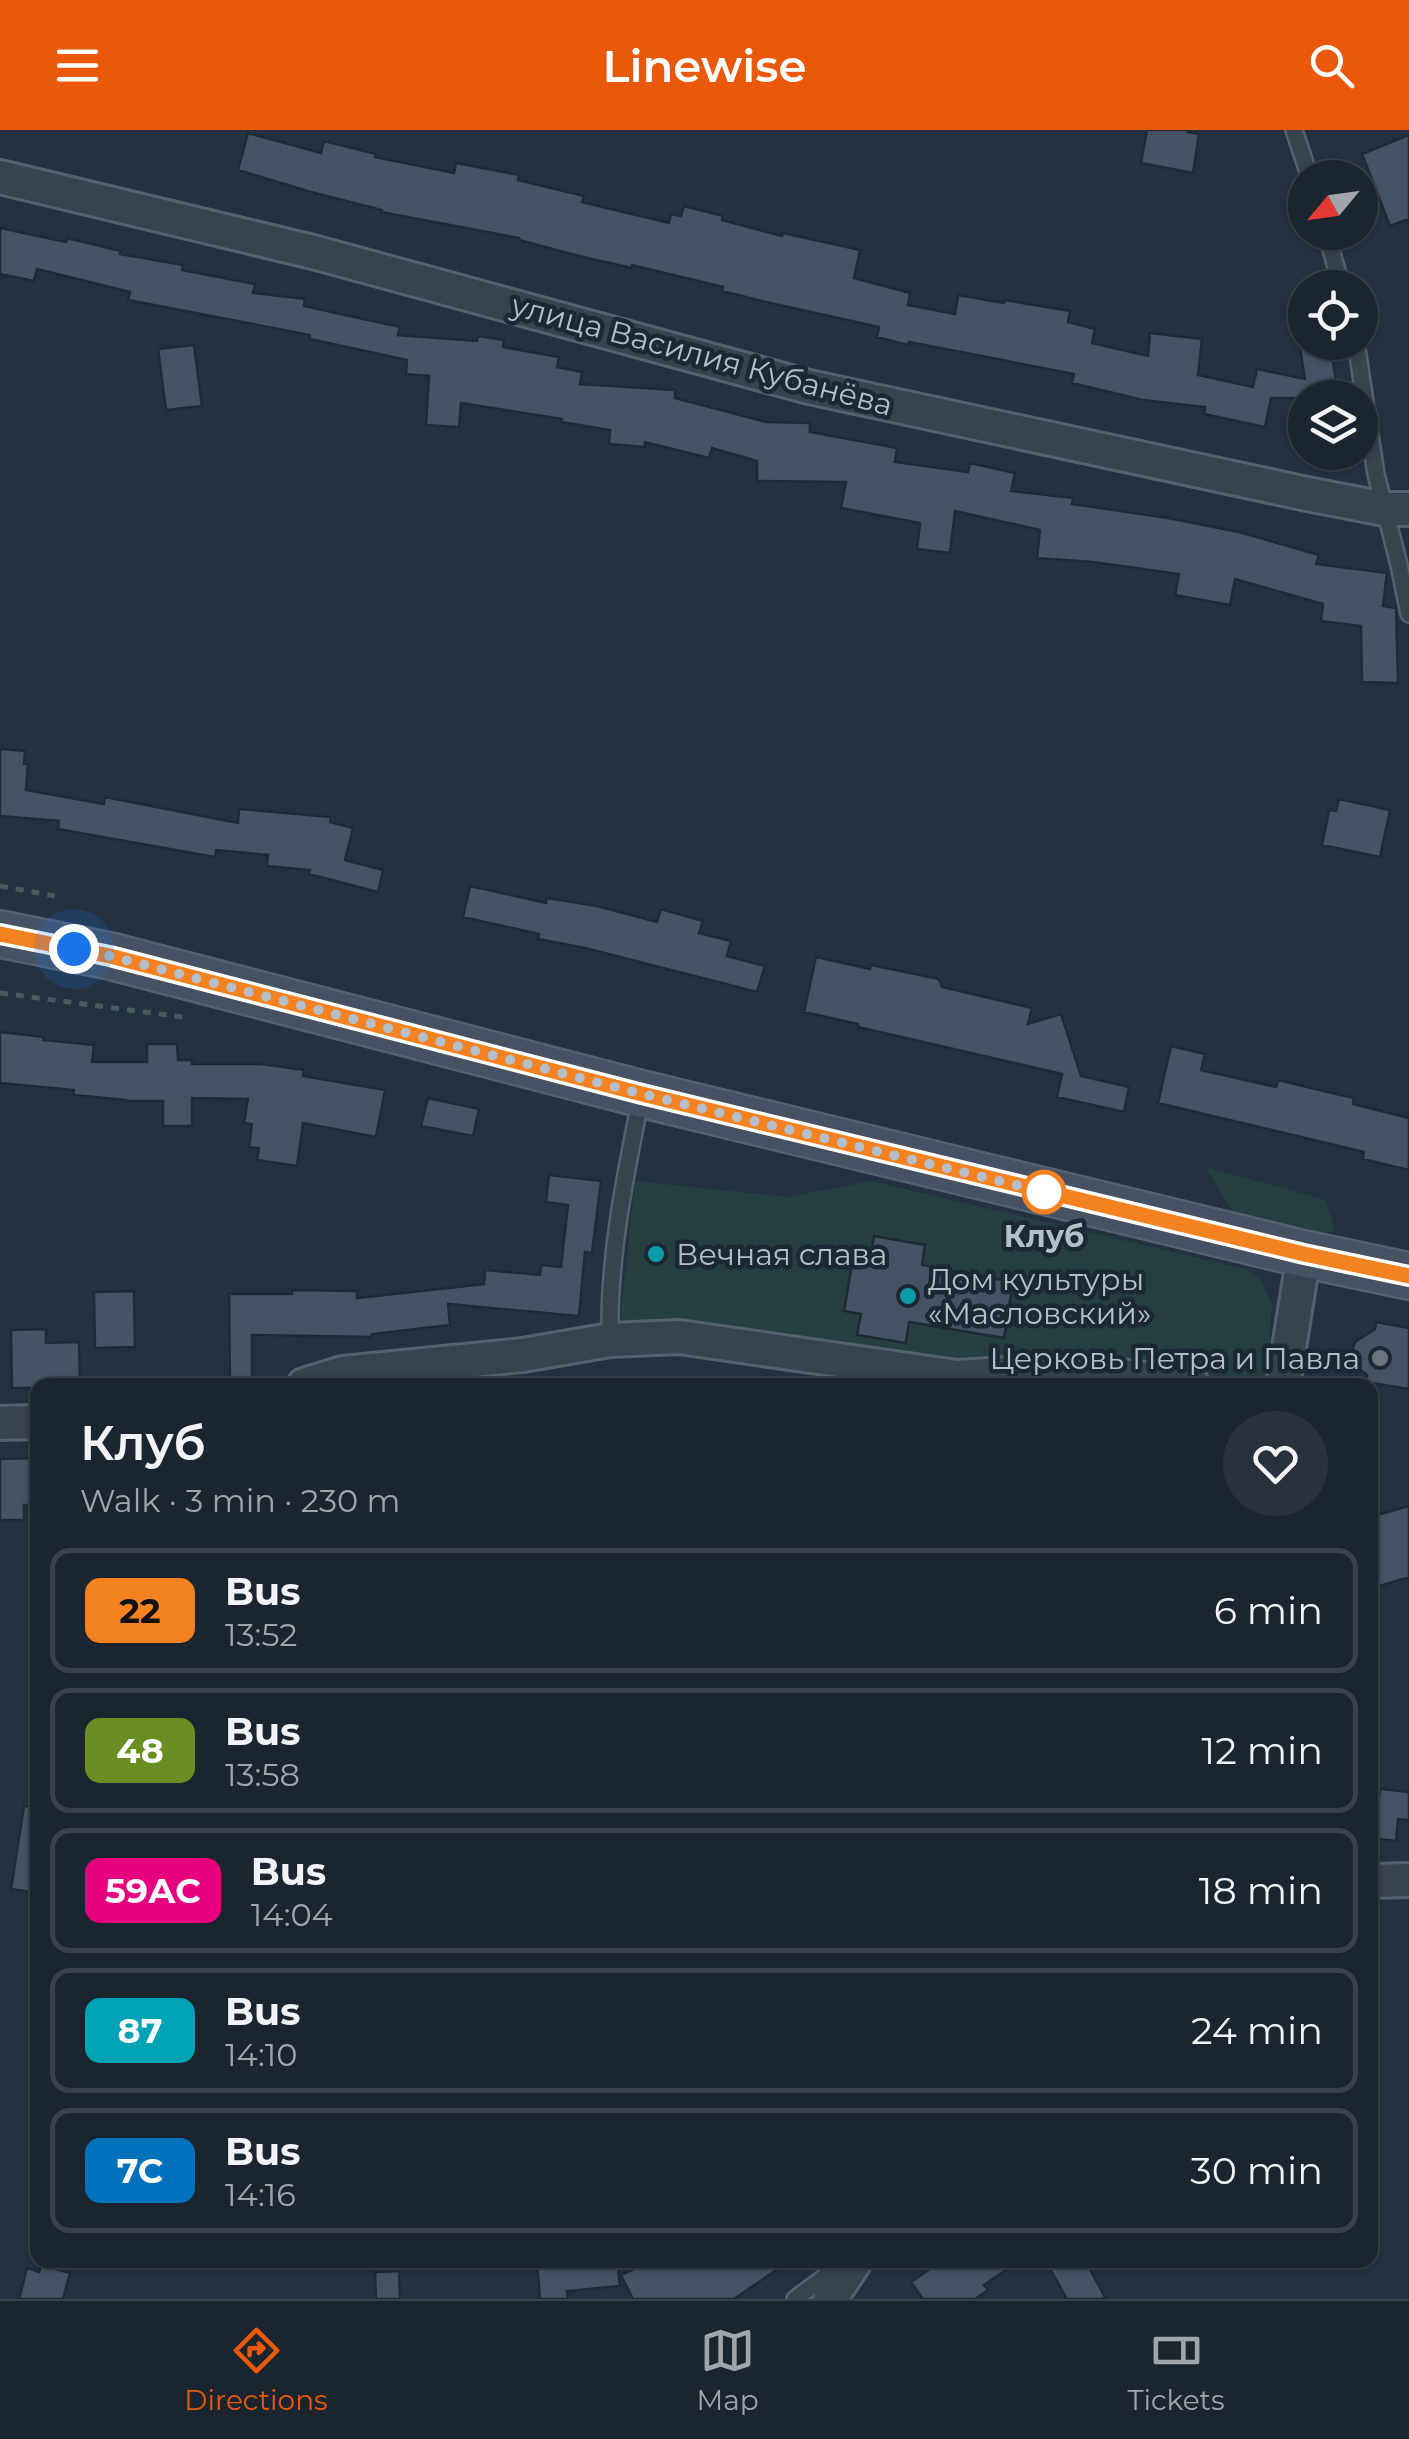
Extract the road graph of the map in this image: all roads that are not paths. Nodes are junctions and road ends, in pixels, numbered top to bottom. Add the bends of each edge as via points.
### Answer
1 (1294, 130) edge
2 (1304, 160) edge
3 (0, 177) edge
4 (1359, 360) edge
5 (1397, 509) edge
6 (1409, 614) edge
7 (0, 934) edge
8 (642, 1094) junction
9 (1304, 1254) junction
10 (1409, 1276) edge
11 (610, 1340) junction
12 (327, 1378) edge
13 (1138, 1378) edge
14 (1284, 1378) edge
15 (30, 1422) edge
16 (0, 1423) edge
17 (1409, 1880) edge
18 (1378, 1881) edge
19 (842, 2268) edge
20 (851, 2268) edge
21 (795, 2299) edge
22 (830, 2299) edge

1 - 2 lane
3 - 5 street, улица Василия Кубанёва via 313,252 809,387
4 - 5 lane via 1376,474
5 - 6 lane
7 - 8 main road via 110,956
8 - 9 main road
8 - 11 lane via 627,1162
9 - 10 main road
9 - 14 street
11 - 12 street
11 - 13 street via 679,1337 957,1377 1075,1370
15 - 16 street
17 - 18 street
19 - 21 lane
20 - 22 street

